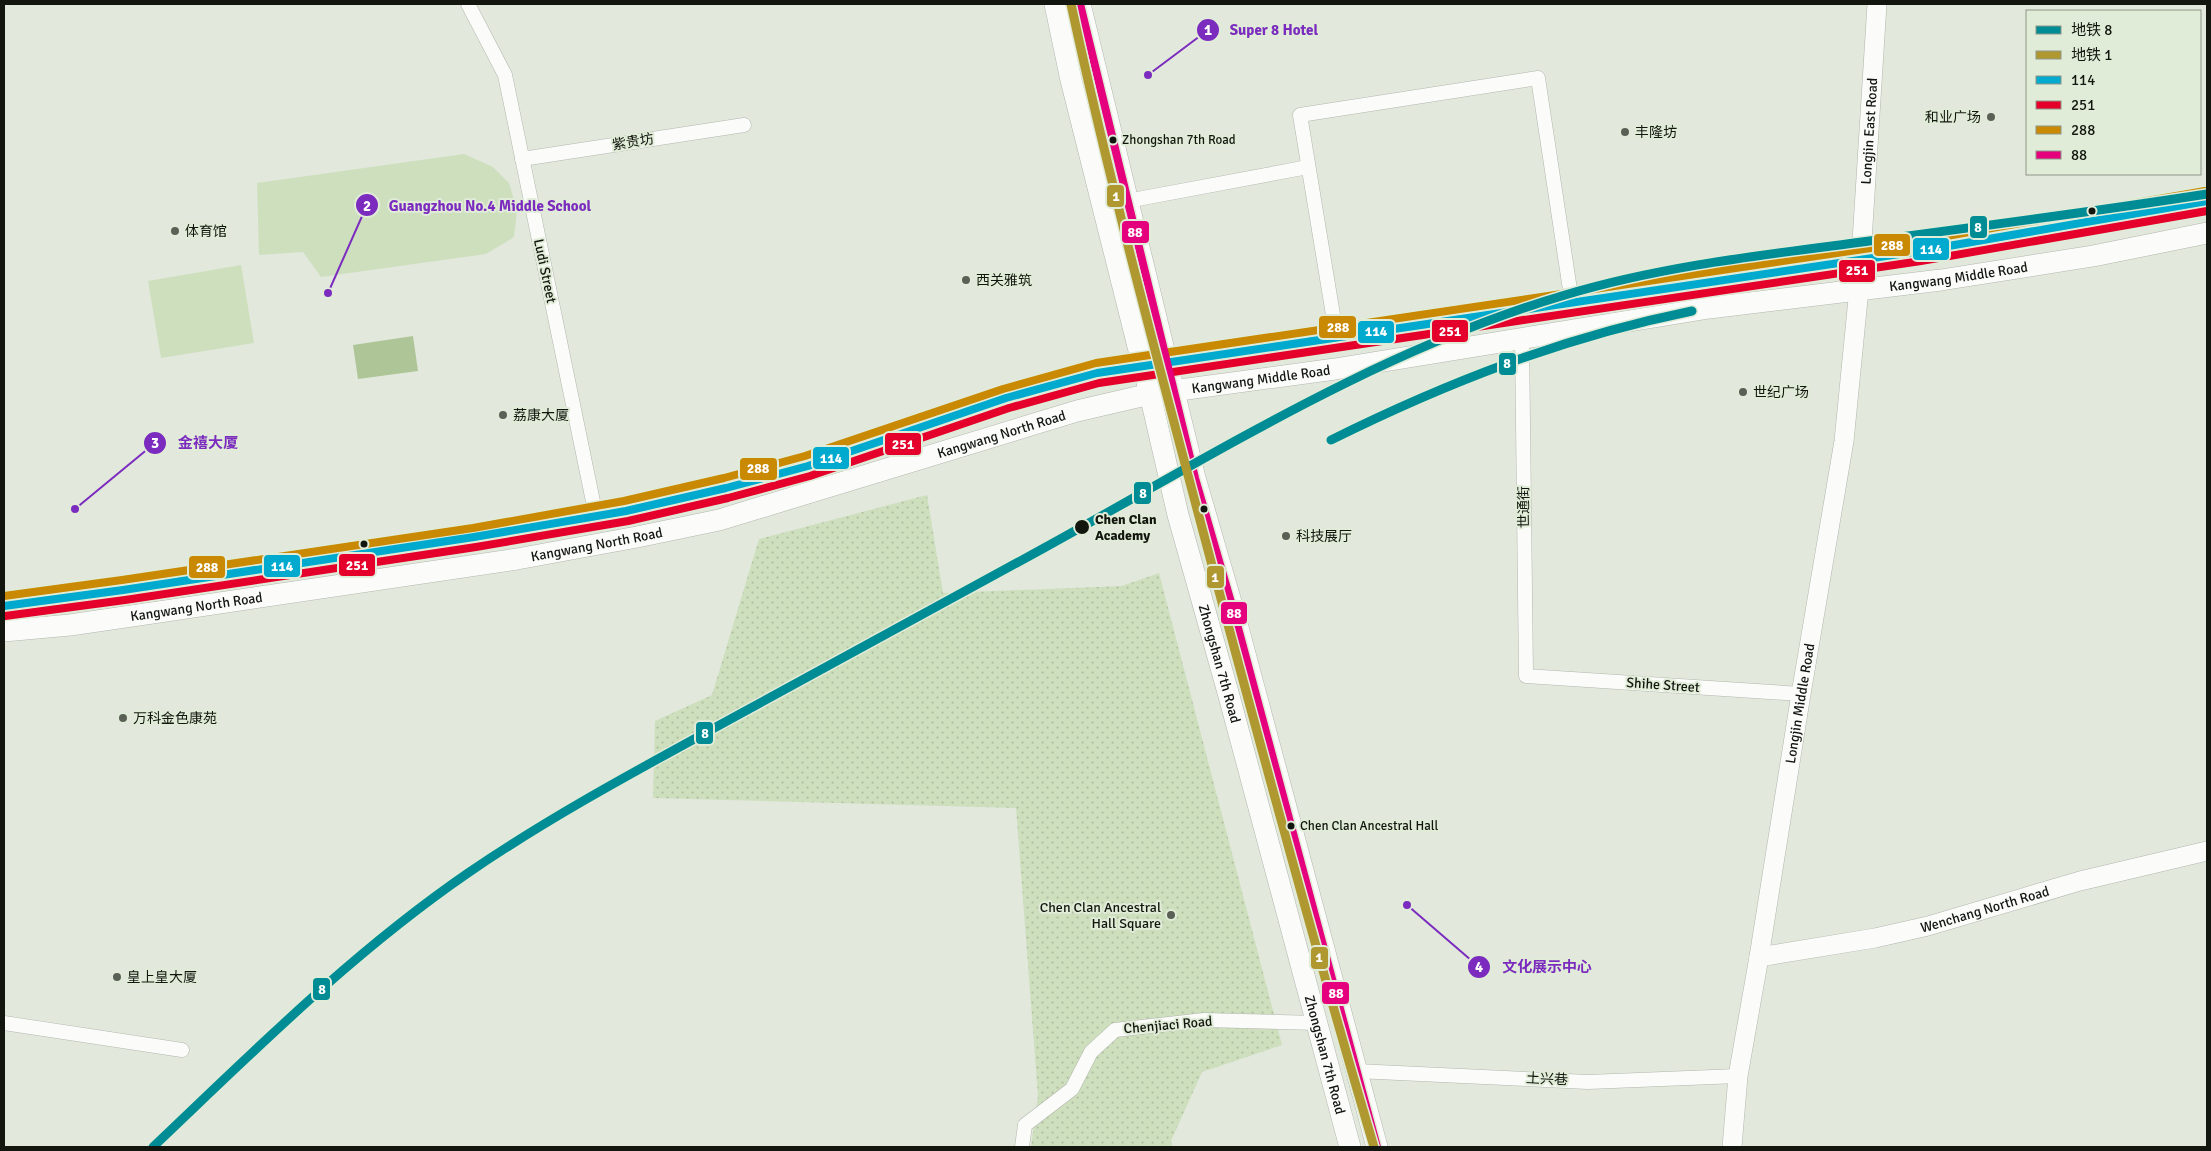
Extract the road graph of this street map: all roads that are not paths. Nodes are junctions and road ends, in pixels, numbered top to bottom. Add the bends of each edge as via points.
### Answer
1 (468, 4) edge
2 (1055, 4) edge
3 (1080, 4) edge
4 (1877, 4) edge
5 (744, 125) dead end
6 (522, 159) junction
7 (1308, 167) junction
8 (1127, 201) junction
9 (2207, 201) edge
10 (2207, 233) edge
11 (1860, 258) junction
12 (1859, 289) junction
13 (1572, 303) junction
14 (1522, 338) junction
15 (1337, 339) junction
16 (1168, 364) junction
17 (1143, 366) junction
18 (1174, 390) junction
19 (1150, 394) junction
20 (1204, 509) junction
21 (1178, 515) junction
22 (596, 516) junction
23 (4, 606) edge
24 (4, 631) edge
25 (1526, 676) joint
26 (1800, 694) junction
27 (2207, 851) edge
28 (1759, 957) junction
29 (4, 1023) edge
30 (1317, 1024) junction
31 (182, 1050) dead end
32 (1356, 1071) junction
33 (1738, 1076) junction
34 (1022, 1147) edge
35 (1350, 1147) edge
36 (1377, 1147) edge
37 (1732, 1147) edge

1 - 6 street, Ludi Street via 505,75
2 - 17 main road, Zhongshan 7th Road
3 - 8 main road, Zhongshan 7th Road
4 - 11 main road, Longjin East Road
5 - 6 street, 紫贵坊
6 - 22 street, Ludi Street
7 - 8 street
7 - 13 street via 1300,115 1538,78
7 - 15 street
8 - 16 main road, Zhongshan 7th Road
9 - 11 main road, Kangwang Middle Road via 1920,251
10 - 12 main road, Kangwang Middle Road via 2093,256 1941,280
11 - 12 main road, Longjin Middle Road
11 - 13 main road, Kangwang Middle Road
12 - 14 main road, Kangwang Middle Road via 1709,308
12 - 26 main road, Longjin Middle Road via 1844,441
13 - 15 main road, Kangwang Middle Road
14 - 18 main road, Kangwang Middle Road via 1335,369
14 - 25 street, 世通街
15 - 16 main road, Kangwang Middle Road
16 - 17 main road, Kangwang Middle Road
16 - 18 main road, Zhongshan 7th Road
17 - 19 main road, Zhongshan 7th Road
17 - 22 main road, Kangwang North Road via 1062,381 1015,394 856,451 761,480
18 - 19 main road, Kangwang North Road
18 - 20 main road, Zhongshan 7th Road
19 - 21 main road, Zhongshan 7th Road
19 - 24 main road, Kangwang North Road via 1077,411 719,520 637,537 152,614
20 - 21 main road
20 - 32 main road, Zhongshan 7th Road via 1234,609
21 - 30 main road, Zhongshan 7th Road
22 - 23 main road, Kangwang North Road
25 - 26 street, Shihe Street
26 - 28 main road, Longjin Middle Road
27 - 28 main road, Wenchang North Road via 2071,883 1928,926
28 - 33 main road, Longjin Middle Road
29 - 31 street
30 - 34 street, Chenjiaci Road via 1204,1020 1115,1030 1091,1052 1072,1089 1025,1125
30 - 35 main road, Zhongshan 7th Road
32 - 33 street, 土兴巷 via 1588,1082
32 - 36 main road, Zhongshan 7th Road
33 - 37 main road, Longjin Middle Road

